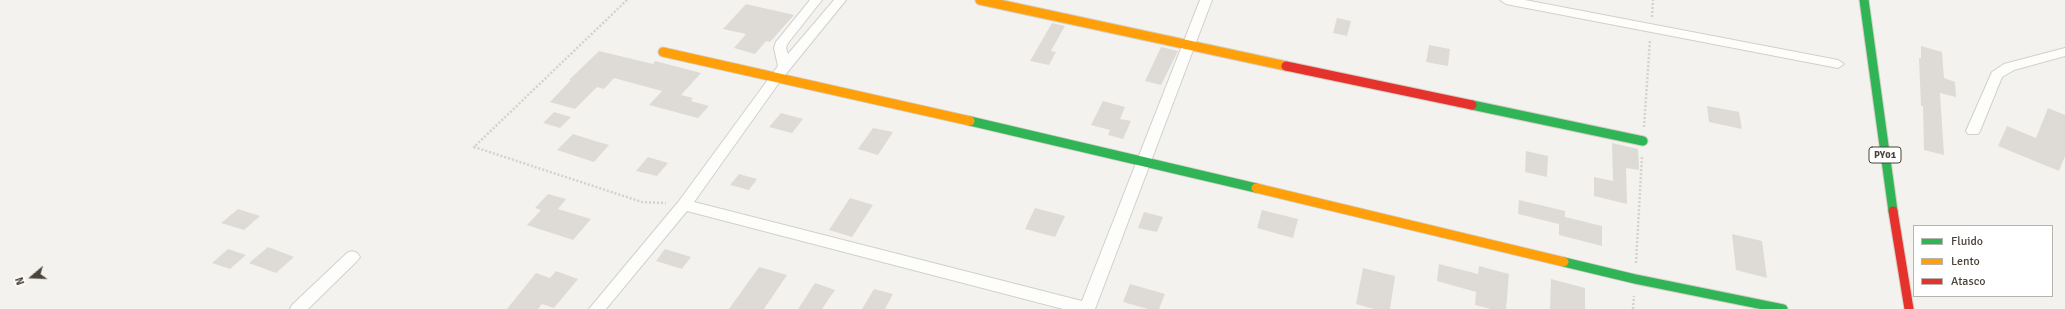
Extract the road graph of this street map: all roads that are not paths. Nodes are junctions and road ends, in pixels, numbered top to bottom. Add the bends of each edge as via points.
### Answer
1 (816, 0) edge
2 (840, 0) edge
3 (980, 0) edge
4 (1206, 0) edge
5 (1506, 0) edge
6 (1864, 0) edge
7 (1189, 46) junction
8 (663, 52) dead end
9 (2065, 52) edge
10 (1838, 64) dead end
11 (786, 66) junction
12 (776, 77) junction
13 (1973, 131) dead end
14 (1643, 141) dead end
15 (1145, 161) junction
16 (684, 205) junction
17 (352, 257) dead end
18 (298, 309) edge
19 (597, 309) edge
20 (1087, 309) edge
21 (1783, 309) edge
22 (1909, 309) edge

1 - 11 street via 782,42 780,48
2 - 11 street
3 - 7 main road
4 - 7 street
5 - 10 street
6 - 22 main road, PY01
7 - 14 main road
7 - 15 street
8 - 12 main road
9 - 13 street via 2009,67 1997,75
11 - 12 street
12 - 15 main road
12 - 16 street
15 - 20 street
15 - 21 main road via 1635,279
16 - 19 street
16 - 20 street
17 - 18 street

